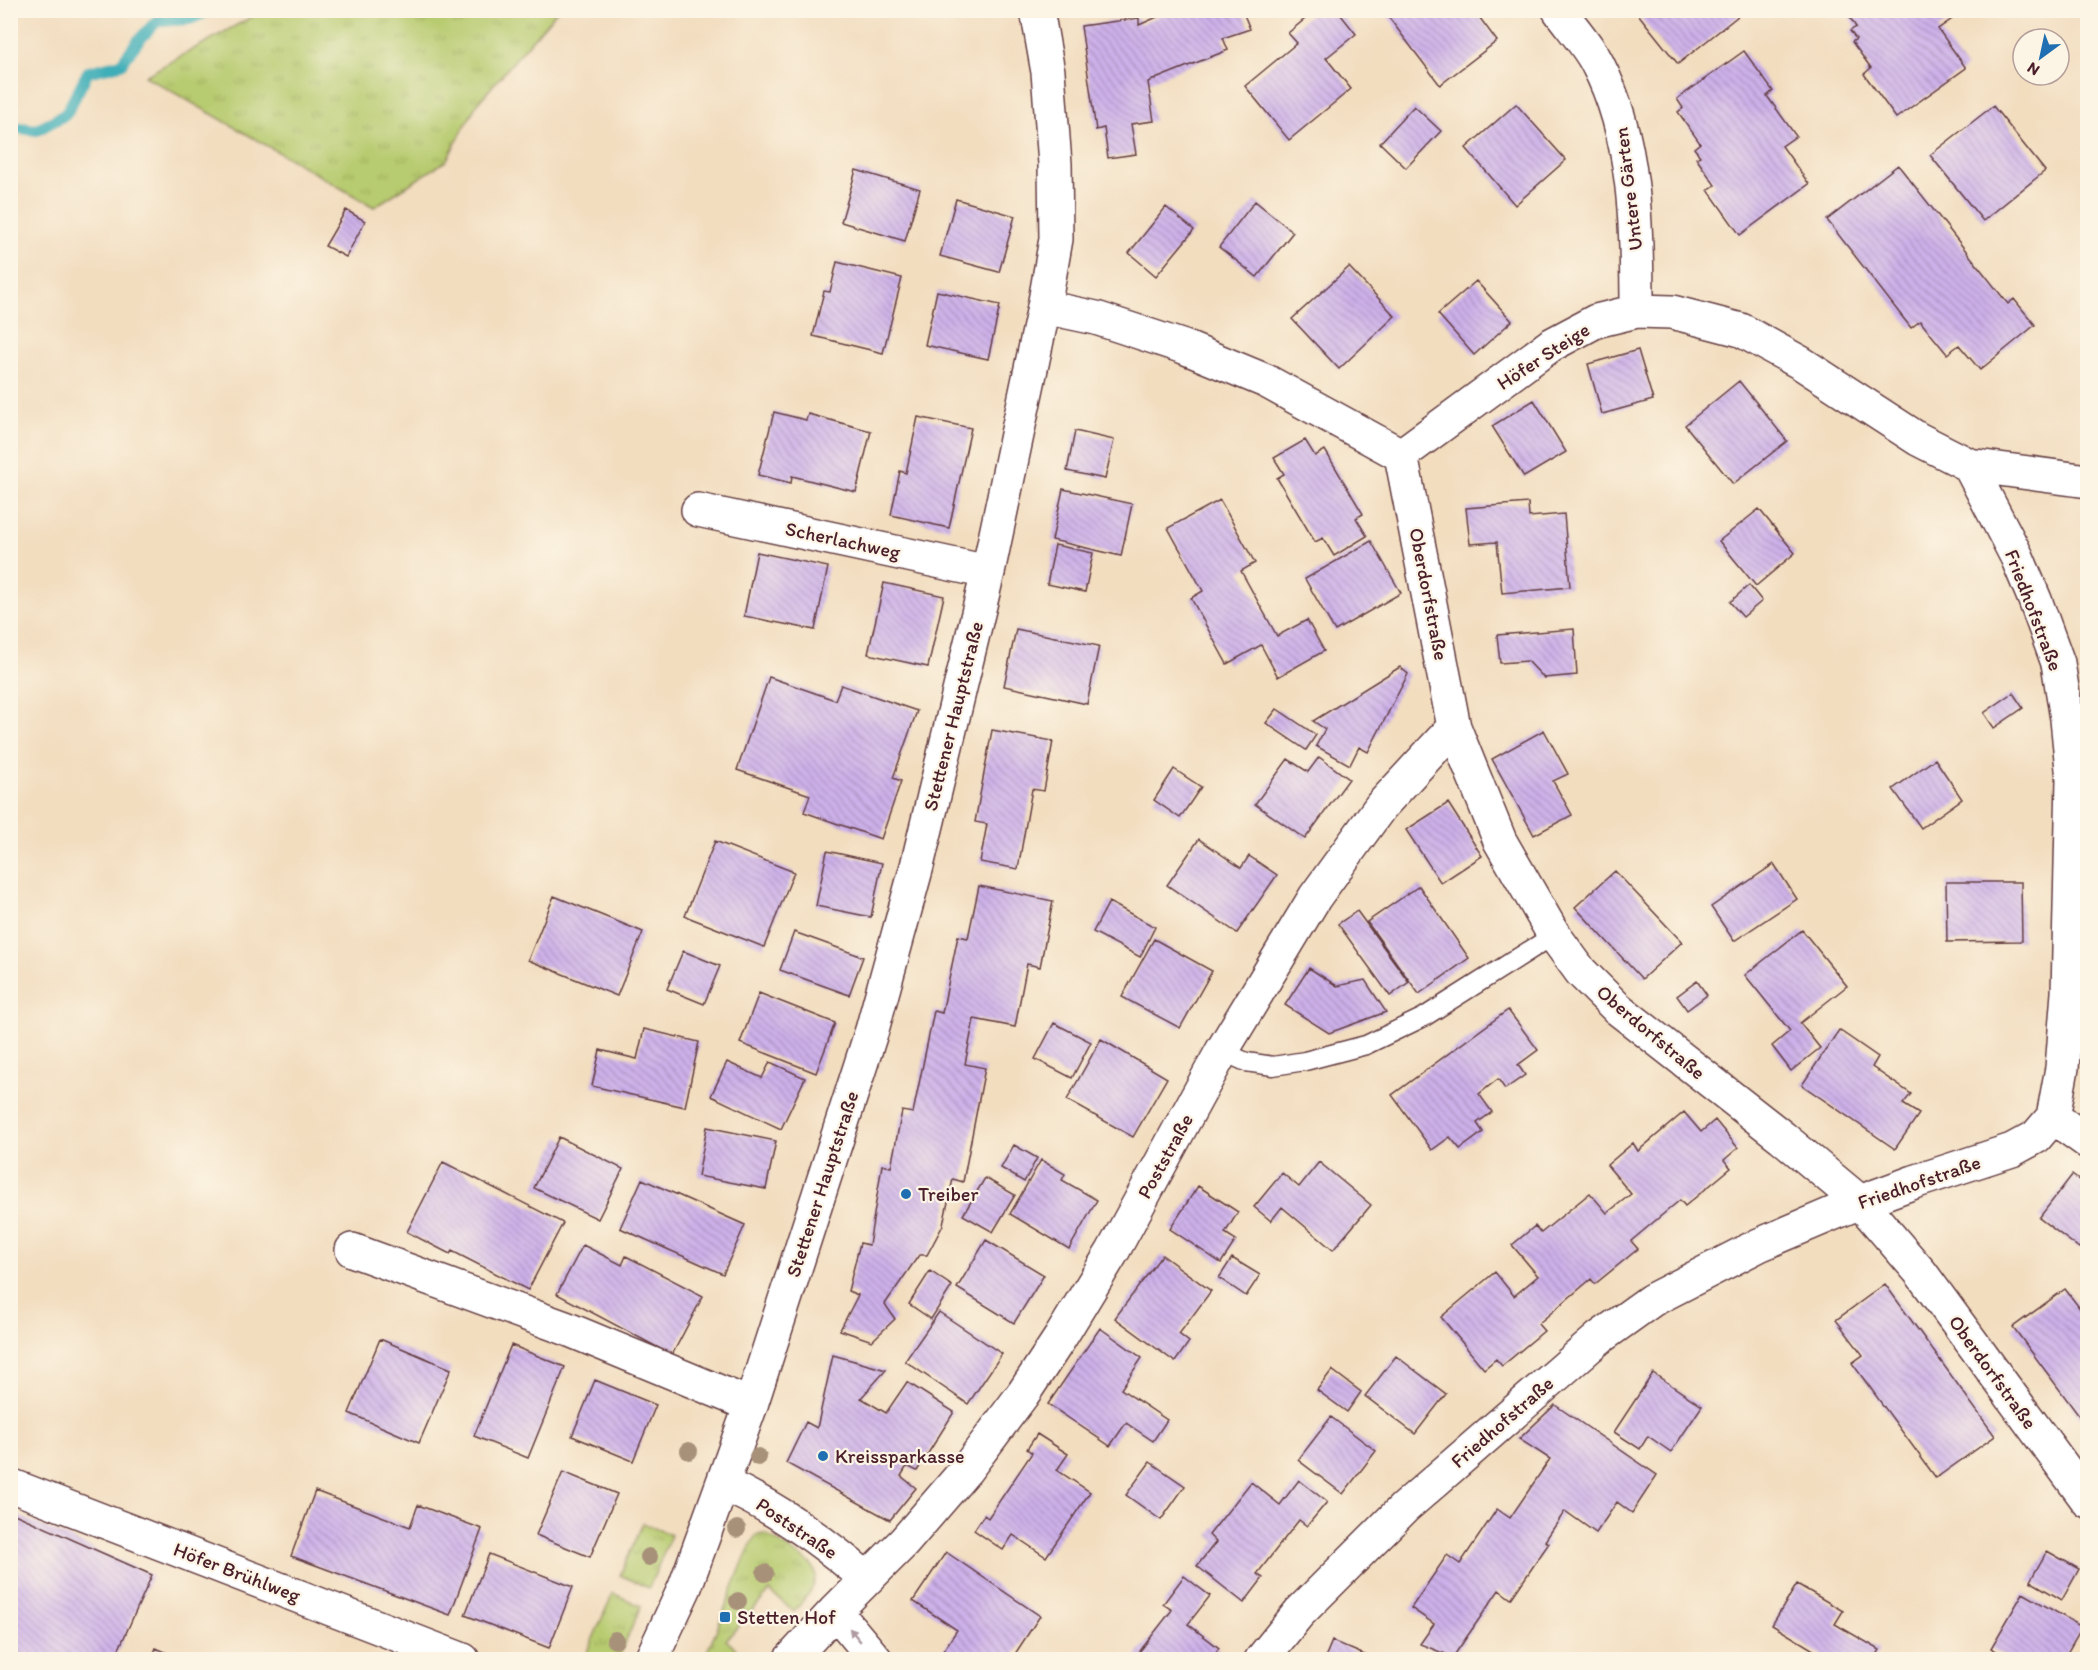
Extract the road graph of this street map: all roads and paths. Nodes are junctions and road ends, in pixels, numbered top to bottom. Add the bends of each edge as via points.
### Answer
1 (1037, 10) edge
2 (1559, 10) edge
3 (1044, 307) junction
4 (1636, 311) junction
5 (1401, 455) junction
6 (1969, 465) junction
7 (2088, 481) edge
8 (698, 510) dead end
9 (988, 572) junction
10 (1454, 727) junction
11 (1554, 936) junction
12 (1222, 1051) junction
13 (2053, 1117) junction
14 (2088, 1142) edge
15 (1860, 1202) junction
16 (352, 1250) dead end
17 (751, 1405) junction
18 (723, 1484) junction
19 (10, 1485) edge
20 (2088, 1501) edge
21 (867, 1579) junction
22 (835, 1611) junction
23 (463, 1659) edge
24 (651, 1659) edge
25 (790, 1659) edge
26 (876, 1659) edge
27 (1261, 1659) edge

1 - 3 street, Stettener Hauptstraße via 1048,72 1056,164 1056,239
2 - 4 street, Untere Gärten via 1596,61 1618,110 1627,153 1637,252
3 - 5 street via 1096,318 1184,347 1266,381
3 - 9 street, Stettener Hauptstraße
4 - 5 street, Höfer Steige via 1596,321 1551,345
4 - 6 street, Höfer Steige via 1672,312 1741,330 1918,439
5 - 10 street, Oberdorfstraße
6 - 7 street, Höfer Steige
6 - 13 street, Friedhofstraße via 2035,600 2058,663 2067,719 2073,779 2068,993 2062,1068
8 - 9 street, Scherlachweg
9 - 17 street, Stettener Hauptstraße via 917,866 872,1030
10 - 11 street, Oberdorfstraße via 1500,841
10 - 12 street, Poststraße via 1381,806 1315,897
11 - 12 lane via 1424,1017 1366,1045 1273,1066 1246,1062
11 - 15 street, Oberdorfstraße via 1581,972 1617,1008
12 - 21 street, Poststraße via 1113,1251 1023,1394 966,1470
13 - 14 street
13 - 15 street, Friedhofstraße via 2036,1137 2012,1150
15 - 20 street, Oberdorfstraße via 1921,1272
15 - 27 street, Friedhofstraße via 1760,1245 1652,1300 1599,1338 1404,1508 1299,1613
16 - 17 street via 565,1328
17 - 18 street, Stettener Hauptstraße
18 - 21 street, Poststraße via 831,1548
18 - 24 street, Stettener Hauptstraße via 685,1587
19 - 23 street, Höfer Brühlweg
21 - 22 street, Poststraße
22 - 25 street, Poststraße
26 -> 22 street

